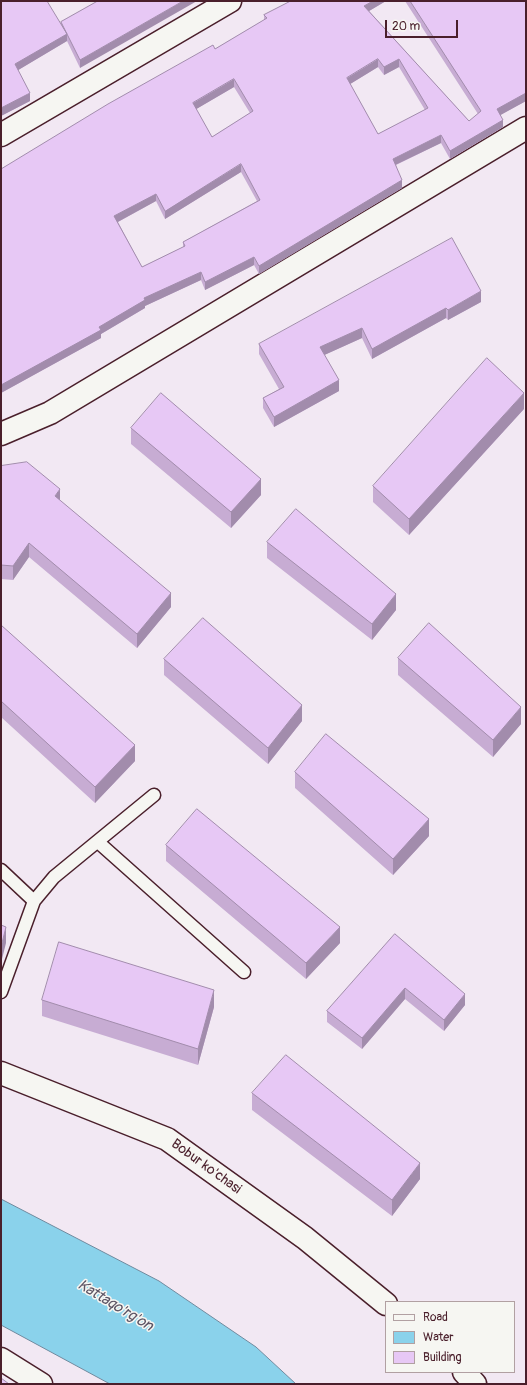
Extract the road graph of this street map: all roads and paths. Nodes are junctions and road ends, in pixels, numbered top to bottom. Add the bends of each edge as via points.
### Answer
1 (230, 1) edge
2 (526, 128) edge
3 (1, 135) edge
4 (1, 434) edge
5 (154, 795) dead end
6 (98, 842) junction
7 (1, 870) edge
8 (34, 901) junction
9 (244, 972) dead end
10 (1, 992) edge
11 (1, 1073) edge
12 (385, 1303) edge
13 (1, 1359) edge
14 (465, 1373) edge
15 (41, 1384) edge
16 (475, 1384) edge

1 - 3 street
2 - 4 street via 50,413
5 - 6 lane
6 - 8 lane via 54,877
6 - 9 lane
7 - 8 lane
8 - 10 lane
11 - 12 street, Bobur ko'chasi via 167,1139 305,1238
13 - 15 street
14 - 16 street

